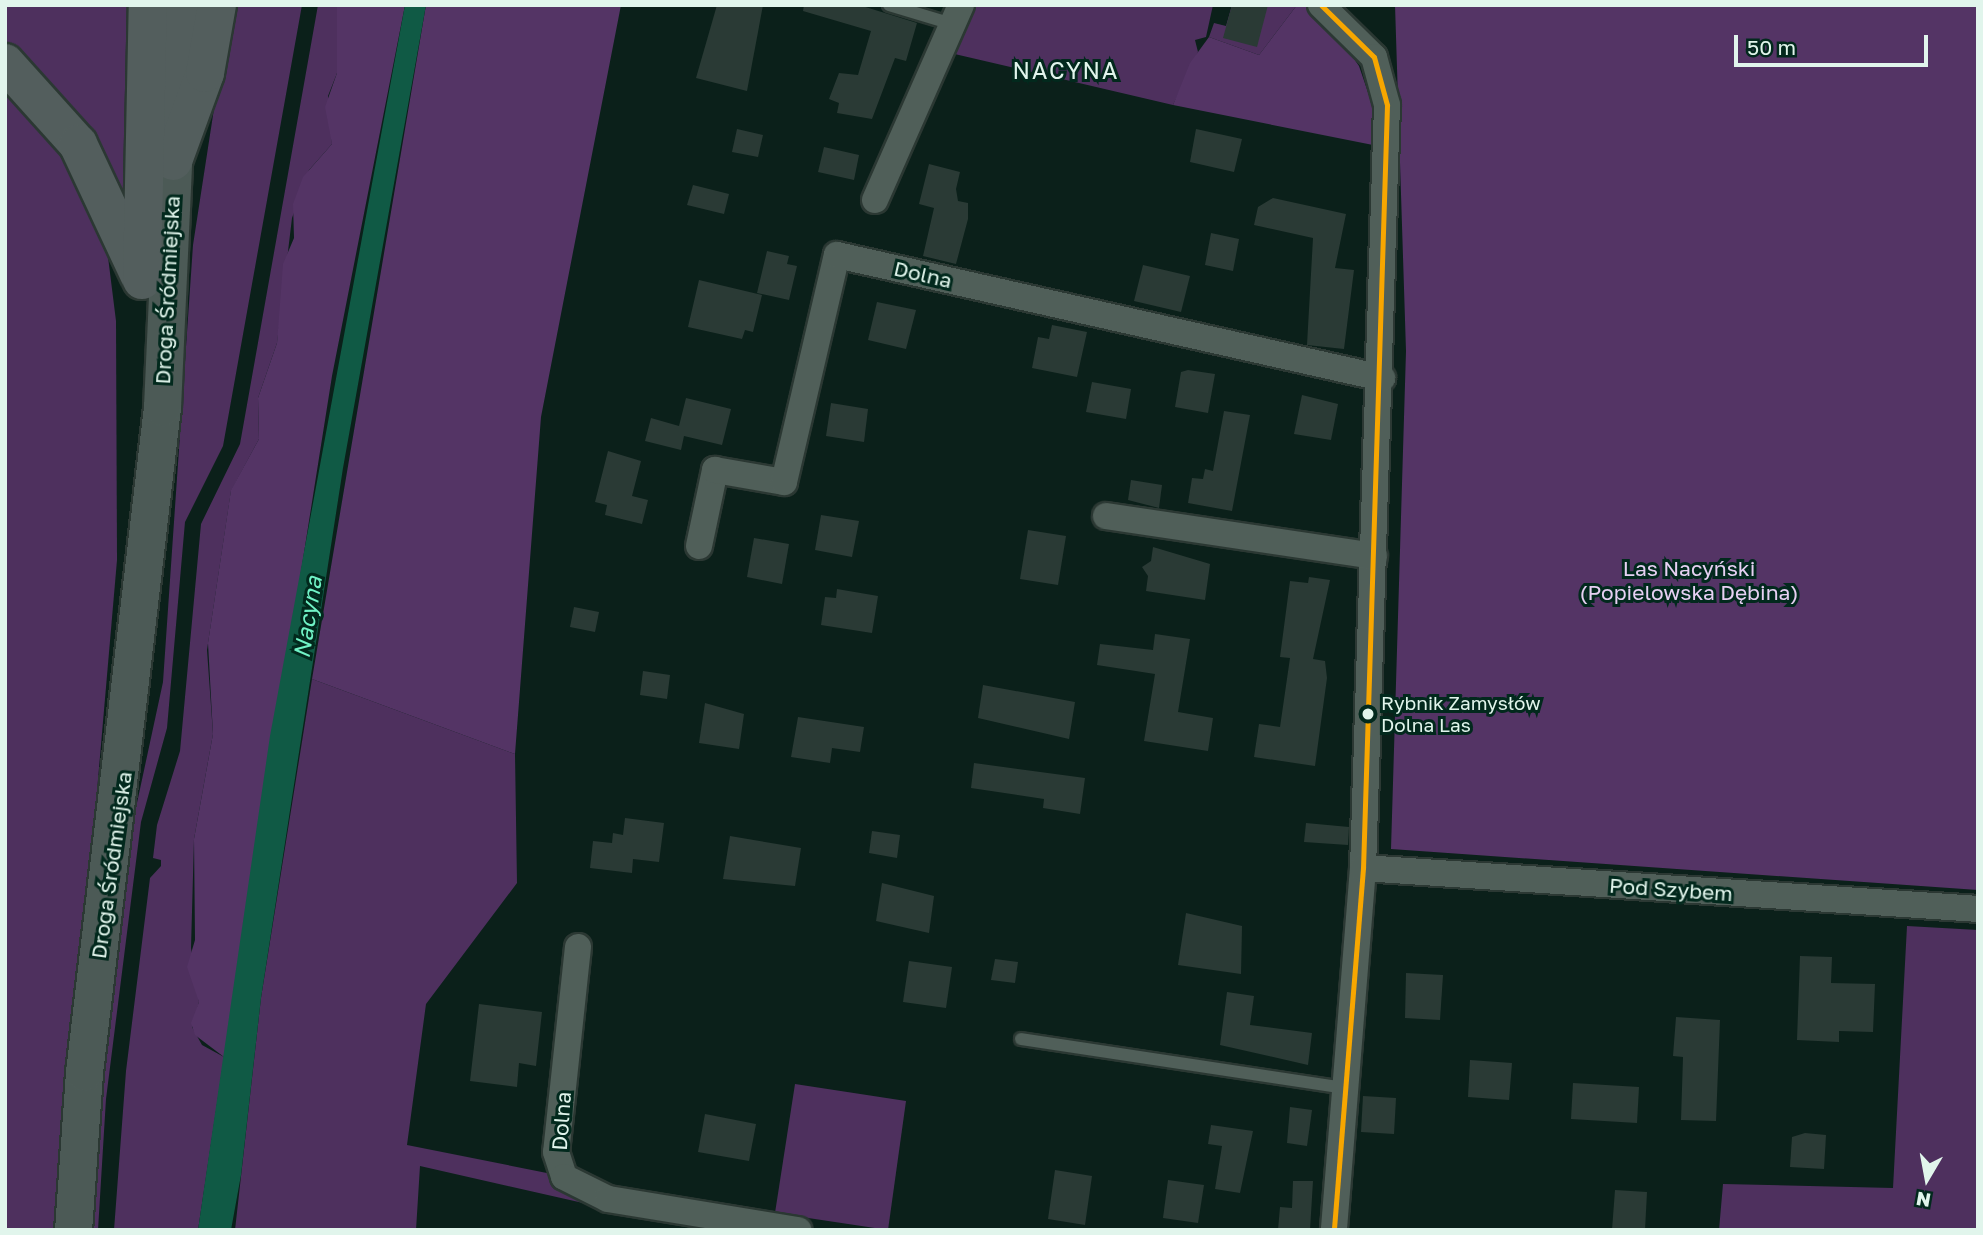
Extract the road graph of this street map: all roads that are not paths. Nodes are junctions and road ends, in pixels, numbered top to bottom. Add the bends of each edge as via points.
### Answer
1 (148, 5) edge
2 (180, 5) edge
3 (217, 5) edge
4 (889, 5) edge
5 (1321, 5) edge
6 (957, 15) edge
7 (5, 63) edge
8 (173, 161) junction
9 (875, 200) dead end
10 (142, 279) junction
11 (1381, 378) junction
12 (148, 501) junction
13 (1107, 516) dead end
14 (699, 546) dead end
15 (1374, 556) junction
16 (1363, 868) junction
17 (1978, 909) edge
18 (578, 947) dead end
19 (1021, 1039) dead end
20 (1346, 1088) junction
21 (74, 1230) edge
22 (799, 1230) edge
23 (1334, 1230) edge

1 - 10 main road
2 - 8 main road
3 - 8 main road via 205,73
4 - 6 lane
5 - 11 street via 1374,57 1387,105
6 - 9 street
7 - 10 main road via 78,144
8 - 12 main road, Droga Śródmiejska via 162,407
10 - 12 main road, Droga Śródmiejska via 140,406
11 - 14 street, Dolna via 837,255 784,482 715,470
11 - 15 street
12 - 21 main road, Droga Śródmiejska via 131,715 83,1083
13 - 15 street
15 - 16 street
16 - 17 street, Pod Szybem
16 - 20 street
18 - 22 street, Dolna via 556,1152 564,1177 608,1199
19 - 20 lane
20 - 23 street

